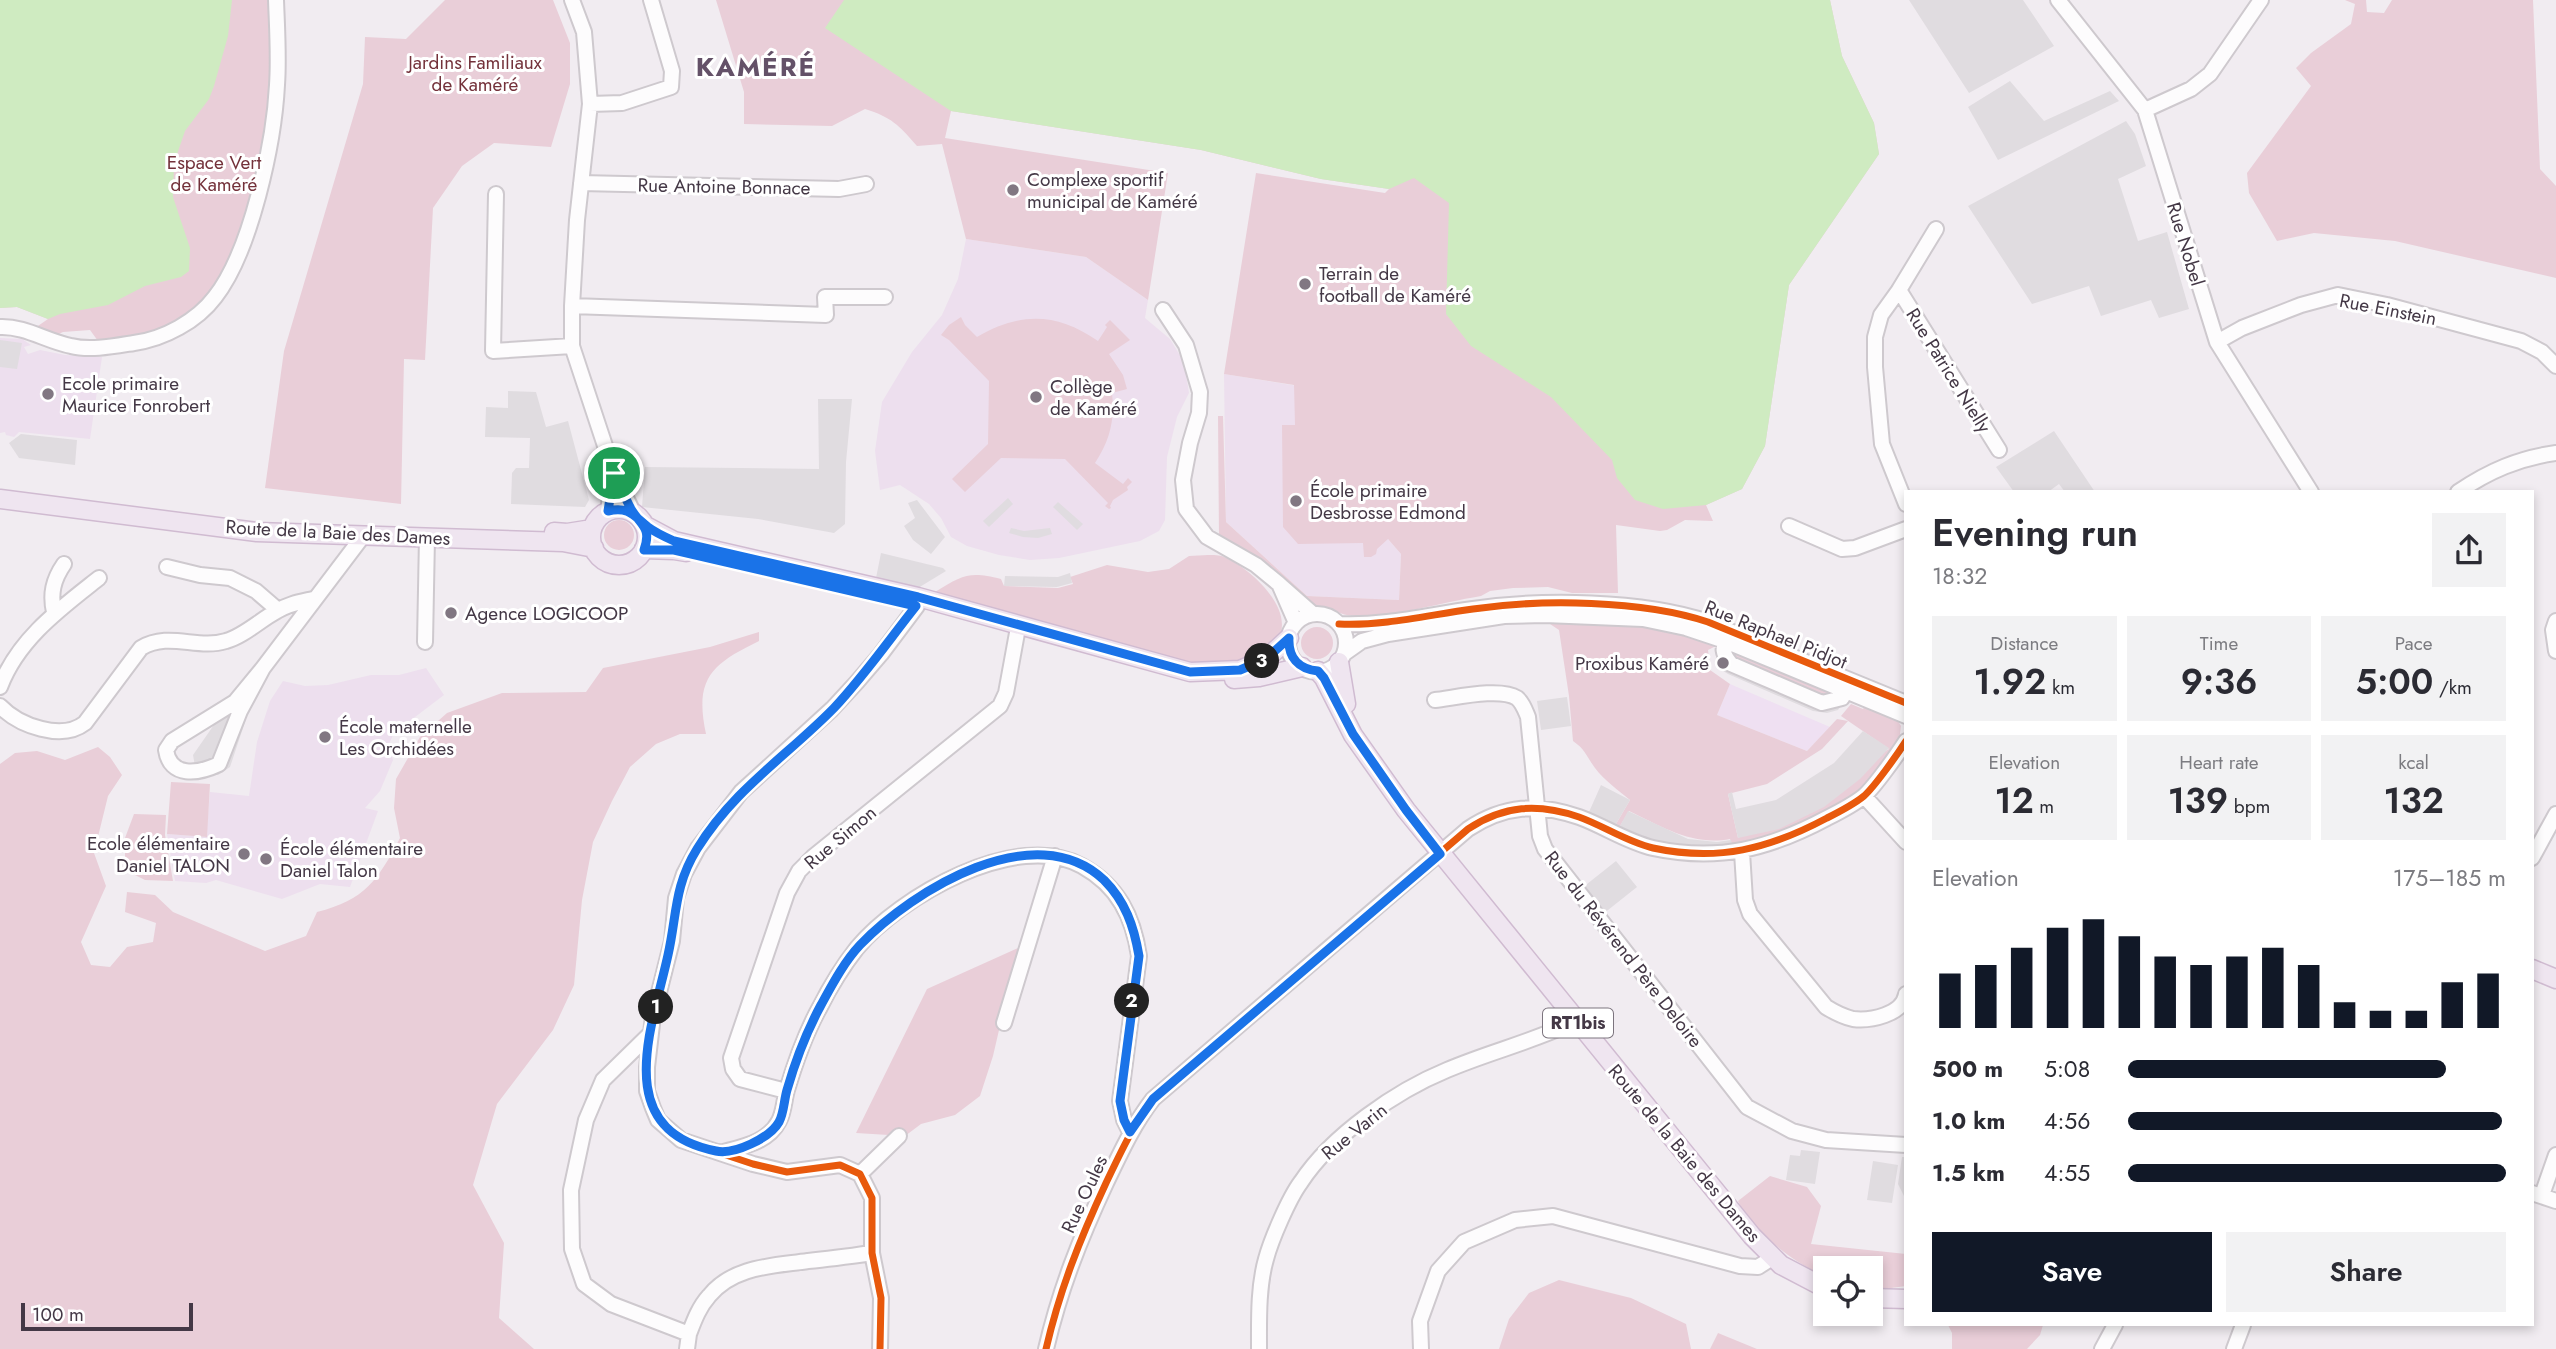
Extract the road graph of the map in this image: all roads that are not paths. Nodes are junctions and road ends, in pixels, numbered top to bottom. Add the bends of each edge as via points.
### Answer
1 (276, 0) edge
2 (572, 0) edge
3 (651, 0) edge
4 (2059, 0) edge
5 (2261, 0) edge
6 (590, 104) junction
7 (2145, 110) junction
8 (581, 183) junction
9 (866, 184) dead end
10 (496, 194) dead end
11 (1936, 229) dead end
12 (1899, 290) junction
13 (885, 297) dead end
14 (572, 306) junction
15 (1163, 310) dead end
16 (0, 327) edge
17 (2217, 342) junction
18 (572, 346) junction
19 (2556, 366) edge
20 (1999, 450) dead end
21 (2556, 453) edge
22 (614, 473) junction
23 (0, 490) edge
24 (2310, 490) edge
25 (2461, 490) edge
26 (0, 499) edge
27 (1904, 499) edge
28 (608, 511) junction
29 (639, 518) junction
30 (1789, 526) dead end
31 (592, 529) junction
32 (1904, 530) edge
33 (363, 536) junction
34 (427, 537) junction
35 (594, 548) junction
36 (644, 550) junction
37 (64, 564) dead end
38 (167, 567) dead end
39 (99, 578) dead end
40 (1279, 584) junction
41 (313, 599) junction
42 (916, 606) junction
43 (278, 610) junction
44 (54, 612) junction
45 (1313, 614) junction
46 (2556, 621) edge
47 (1339, 624) junction
48 (1292, 630) junction
49 (1017, 633) junction
50 (1728, 636) junction
51 (425, 642) dead end
52 (2556, 651) edge
53 (1342, 657) junction
54 (263, 668) junction
55 (1310, 669) junction
56 (0, 687) edge
57 (1435, 700) dead end
58 (1904, 702) edge
59 (0, 707) edge
60 (1904, 715) edge
61 (1353, 734) junction
62 (1904, 744) edge
63 (1864, 796) junction
64 (1538, 808) junction
65 (2556, 814) edge
66 (1904, 840) edge
67 (1742, 852) junction
68 (1440, 854) junction
69 (2534, 854) edge
70 (1055, 856) junction
71 (2534, 970) edge
72 (2556, 979) edge
73 (1904, 1001) edge
74 (1576, 1021) junction
75 (1004, 1023) dead end
76 (650, 1034) junction
77 (786, 1091) junction
78 (1130, 1132) junction
79 (899, 1136) dead end
80 (1904, 1145) edge
81 (720, 1153) junction
82 (2556, 1155) edge
83 (860, 1174) junction
84 (2537, 1194) edge
85 (2556, 1201) edge
86 (872, 1253) junction
87 (1772, 1258) junction
88 (1813, 1281) edge
89 (1883, 1298) edge
90 (1904, 1299) edge
91 (2114, 1326) edge
92 (2243, 1326) edge
93 (688, 1342) edge
94 (880, 1349) edge
95 (1046, 1349) edge
96 (1259, 1349) edge
97 (1421, 1349) edge
98 (2102, 1349) edge
99 (2234, 1349) edge

1 - 16 street via 273,131 261,187 238,256 214,299 186,323 137,343 74,347 13,326
2 - 6 street via 584,32
3 - 6 street via 672,71 671,86 622,103
4 - 7 street, Rue Nobel
5 - 7 street via 2210,74 2191,89
6 - 8 street
7 - 17 street, Rue Nobel
8 - 9 street, Rue Antoine Bonnace via 839,189
8 - 14 street
10 - 18 street via 493,351
11 - 12 street, Rue Patrice Nielly
12 - 20 street, Rue Patrice Nielly
12 - 27 street, Rue Patrice Nielly via 1881,315 1875,367 1882,444
13 - 14 street via 825,297 826,315
14 - 18 street
15 - 40 street via 1186,345 1200,393 1183,480 1186,509 1207,537
17 - 19 street, Rue Einstein via 2301,304 2338,295 2521,341
17 - 24 street, Rue Nobel
18 - 22 street
21 - 25 street via 2516,461
22 - 28 street
22 - 29 street
23 - 31 main road, Route de la Baie des Dames via 248,520 567,533
26 - 33 main road, Route de la Baie des Dames via 257,531
28 - 29 main road via 616,509
28 - 31 main road
29 - 36 main road via 647,541
29 - 48 main road via 674,541 918,597 1190,672 1240,670 1266,659
30 - 32 street via 1842,549
31 - 35 main road
33 - 34 main road, Route de la Baie des Dames
33 - 41 street
34 - 35 main road, Route de la Baie des Dames via 563,542
34 - 51 street
35 - 36 main road via 601,558 616,564 632,561
36 - 42 main road via 674,550
37 - 44 street via 52,591
38 - 43 street via 230,578
39 - 44 street
40 - 45 street
40 - 48 street
41 - 43 street
41 - 54 street
42 - 49 main road
42 - 76 street via 857,682 741,792 698,848 676,898
43 - 59 street via 229,640 214,644 176,639 150,642 79,728 66,732 33,727 11,718
44 - 56 street via 21,650
45 - 47 street
45 - 48 street
46 - 52 street
47 - 50 street, Rue Raphael Pidjot via 1378,624 1538,603 1684,614
47 - 53 street via 1346,638
48 - 55 street via 1291,654
49 - 55 main road via 1189,678 1238,679
49 - 77 street, Rue Simon via 1000,706 813,857 787,893 731,1058 740,1079
50 - 53 street, Rue Raphael Pidjot via 1643,619 1504,616 1388,634 1362,641
50 - 58 street, Rue Raphael Pidjot
50 - 60 street, Rue Raphael Pidjot via 1723,653 1731,664 1822,703 1842,698 1845,692
53 - 55 street via 1333,667
53 - 61 main road, Route de la Baie des Dames / RT1bis via 1340,684
54 - 54 street via 235,702 172,741 166,750 172,767 191,773 219,764
55 - 61 main road, Route de la Baie des Dames / RT1bis via 1324,678
57 - 64 street, Rue du Révérend Père Deloire via 1496,694 1520,700 1528,717
61 - 68 main road, Route de la Baie des Dames / RT1bis
62 - 63 street
63 - 66 street
63 - 67 street via 1802,832
64 - 67 street via 1580,817 1650,847 1690,854
64 - 68 street via 1505,810 1482,820
64 - 80 street, Rue du Révérend Père Deloire via 1545,849 1747,1107 1792,1131 1826,1140
65 - 69 street
67 - 73 street via 1750,914 1826,1007 1853,1019 1881,1017
68 - 74 main road, Route de la Baie des Dames / RT1bis
68 - 78 street, Rue Oules via 1153,1099
70 - 75 street
70 - 77 street via 1035,854 974,867 880,926 858,948 819,1008
70 - 78 street via 1079,864 1117,893 1135,935 1139,956 1120,1101
71 - 72 main road
74 - 87 main road, Route de la Baie des Dames / RT1bis
74 - 96 street, Rue Varin via 1445,1070 1407,1090 1360,1122 1321,1157 1300,1183 1265,1259
76 - 81 street via 647,1091 658,1120 681,1140
76 - 93 street via 603,1080 586,1120 571,1190 572,1249 584,1284 611,1304
77 - 81 street via 780,1121 767,1137
78 - 95 street, Rue Oules via 1065,1277
79 - 83 street
81 - 83 street via 786,1172 840,1165
82 - 84 street
83 - 86 street via 872,1198
84 - 85 street
86 - 93 street via 761,1266 740,1273 708,1296
86 - 94 street via 881,1297
87 - 88 main road, Route de la Baie des Dames / RT1bis
87 - 97 street via 1758,1266 1740,1266 1553,1216 1515,1220 1464,1242 1438,1270 1420,1321
89 - 90 main road
91 - 98 street
92 - 99 street

